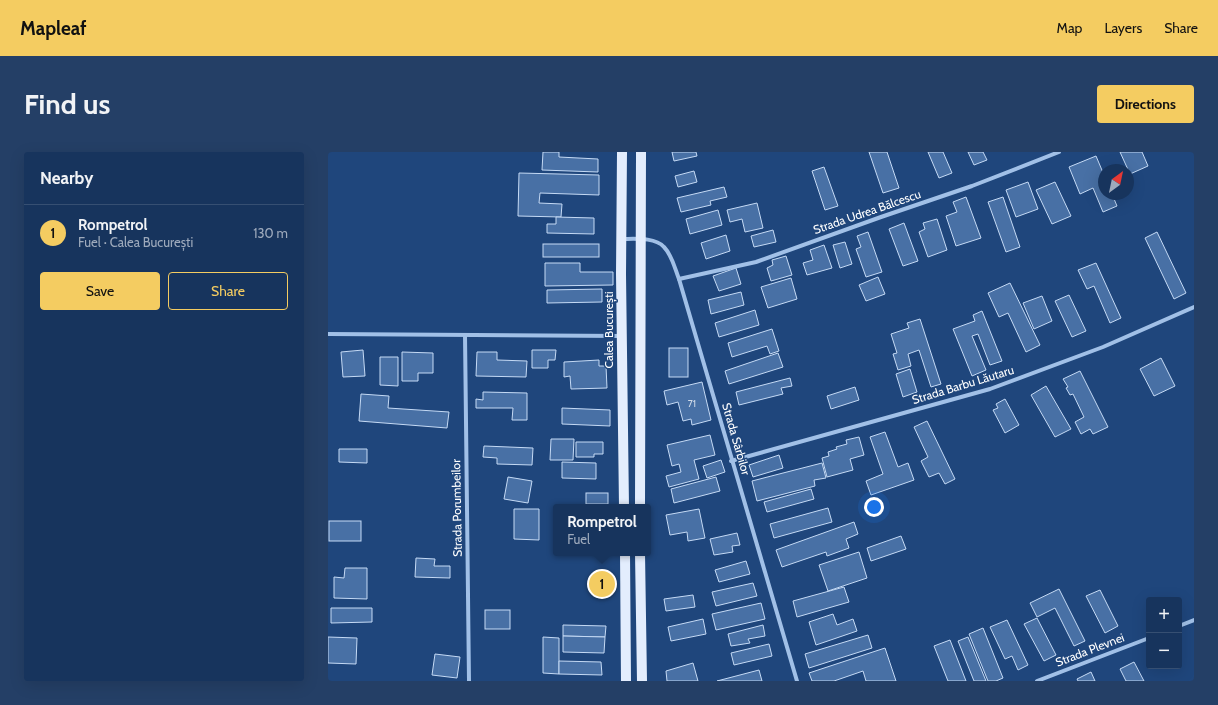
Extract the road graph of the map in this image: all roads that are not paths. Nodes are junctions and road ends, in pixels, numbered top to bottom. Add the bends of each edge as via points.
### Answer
1 (622, 152) edge
2 (641, 152) edge
3 (1059, 152) edge
4 (621, 239) junction
5 (640, 239) junction
6 (679, 279) junction
7 (1194, 307) edge
8 (328, 334) edge
9 (465, 335) junction
10 (622, 336) junction
11 (731, 461) junction
12 (624, 504) edge
13 (640, 504) edge
14 (625, 556) edge
15 (640, 556) edge
16 (1194, 620) edge
17 (1182, 625) edge
18 (1146, 639) edge
19 (469, 681) edge
20 (626, 681) edge
21 (642, 681) edge
22 (797, 681) edge
23 (1037, 681) edge

1 - 4 main road, Calea București
2 - 5 main road
3 - 6 street, Strada Udrea Bălcescu via 972,186 756,262
4 - 5 street, Strada Sârbilor
4 - 10 main road, Calea București
5 - 6 street, Strada Sârbilor via 656,242 664,247
5 - 13 main road
6 - 11 street, Strada Sârbilor
7 - 11 street, Strada Barbu Lăutaru via 1103,347 990,389
8 - 9 street
9 - 10 street
9 - 19 street, Strada Porumbeilor
10 - 12 main road, Calea București
11 - 22 street, Strada Sârbilor
14 - 20 main road
15 - 21 main road
16 - 17 street
18 - 23 street, Strada Plevnei

